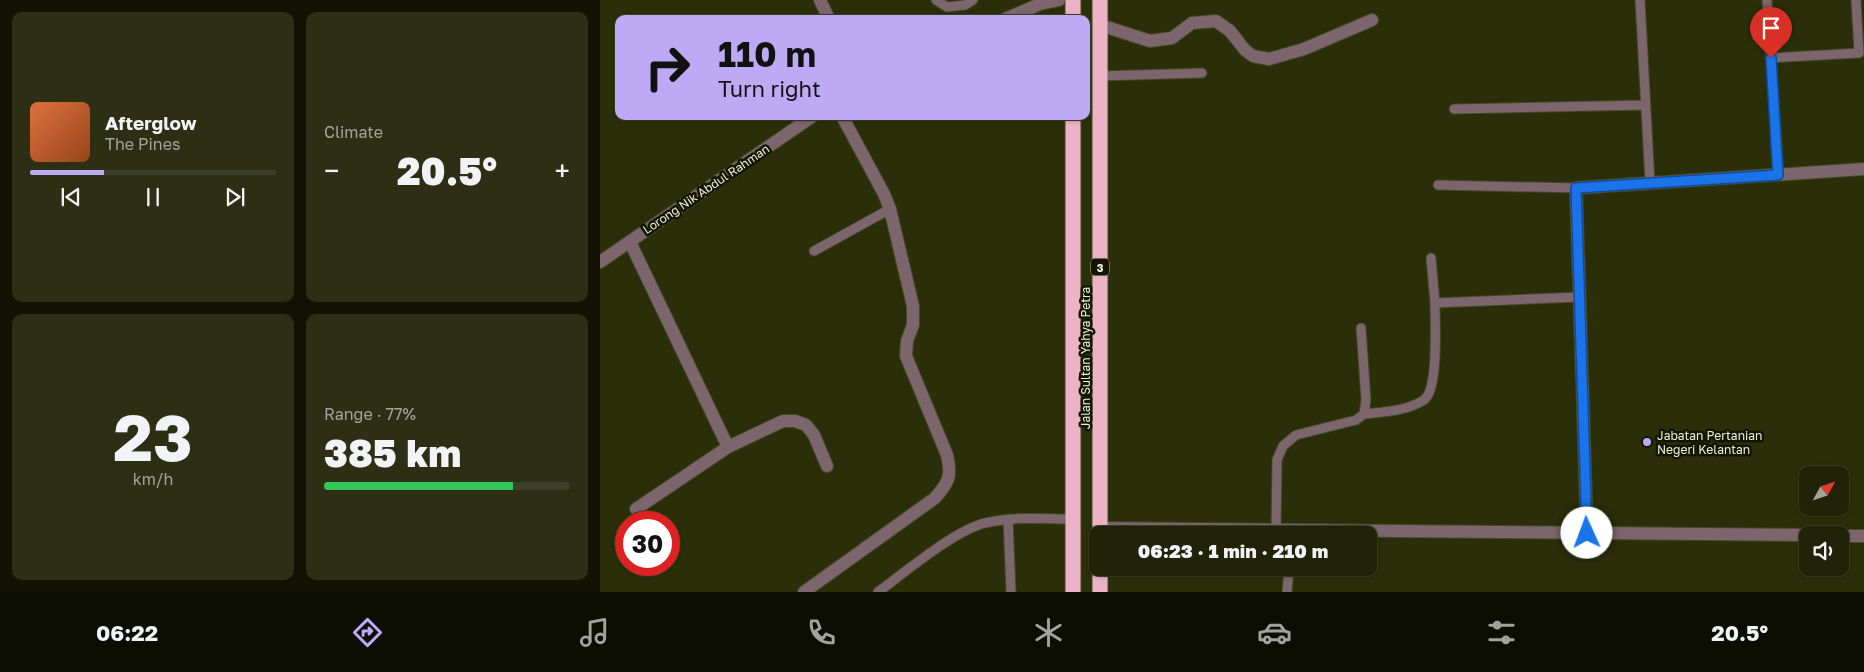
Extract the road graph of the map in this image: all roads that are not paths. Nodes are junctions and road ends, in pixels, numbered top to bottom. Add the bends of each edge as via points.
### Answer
1 (820, 0) edge
2 (936, 0) edge
3 (973, 0) edge
4 (1059, 0) edge
5 (1073, 0) edge
6 (1100, 0) edge
7 (1640, 0) edge
8 (1767, 0) edge
9 (1856, 0) edge
10 (827, 15) edge
11 (1014, 15) edge
12 (1073, 15) edge
13 (1372, 20) dead end
14 (1100, 25) junction
15 (1861, 53) edge
16 (1771, 58) junction
17 (1202, 72) dead end
18 (1100, 76) junction
19 (1645, 105) junction
20 (1454, 109) dead end
21 (807, 120) edge
22 (844, 120) edge
23 (1073, 120) edge
24 (1864, 169) edge
25 (1778, 175) junction
26 (1650, 183) junction
27 (1438, 185) dead end
28 (1576, 188) junction
29 (890, 209) junction
30 (630, 242) junction
31 (814, 251) dead end
32 (1431, 258) dead end
33 (600, 262) edge
34 (1580, 297) junction
35 (1435, 303) junction
36 (1361, 328) dead end
37 (1364, 414) junction
38 (728, 447) junction
39 (827, 466) dead end
40 (636, 509) dead end
41 (1008, 519) junction
42 (1074, 519) junction
43 (1100, 526) edge
44 (1276, 526) edge
45 (1377, 533) edge
46 (1587, 533) junction
47 (1799, 535) edge
48 (1849, 536) edge
49 (1864, 536) edge
50 (1100, 576) edge
51 (1288, 576) edge
52 (804, 592) edge
53 (878, 592) edge
54 (1011, 592) edge
55 (1073, 592) edge
56 (1100, 592) edge
57 (1287, 592) edge

1 - 10 street
2 - 3 lane via 947,7 965,5
4 - 11 street
5 - 12 highway
6 - 14 highway, Jalan Sultan Yahya Petra / 3
7 - 19 lane
8 - 16 lane
9 - 15 lane
13 - 14 street via 1304,49 1269,59 1253,56 1216,21 1192,23 1172,38 1150,42
14 - 18 highway, Jalan Sultan Yahya Petra / 3
15 - 16 lane
16 - 25 lane
17 - 18 lane
18 - 43 highway, Jalan Sultan Yahya Petra / 3
19 - 20 lane
19 - 26 lane
21 - 30 street, Lorong Nik Abdul Rahman
22 - 29 street
23 - 42 highway, Jalan Sultan Yahya Petra / 3
24 - 25 street
25 - 26 street
26 - 28 street
27 - 28 lane
28 - 34 street
29 - 31 lane
29 - 52 street via 913,306 914,324 907,341 906,356 947,455 950,469 947,483 935,498
30 - 33 street, Lorong Nik Abdul Rahman
30 - 38 street
32 - 35 lane
34 - 35 lane
34 - 46 street
35 - 37 lane via 1434,372 1425,400 1408,407
36 - 37 lane
37 - 44 lane via 1356,420 1296,436 1283,446 1277,460
38 - 39 street via 783,421 795,420 806,425 814,435
38 - 40 street
41 - 42 lane
41 - 53 lane via 983,523 955,537
41 - 54 lane
42 - 55 highway, Jalan Sultan Yahya Petra / 3
45 - 46 street
46 - 47 street
48 - 49 street
50 - 56 highway
51 - 57 lane

